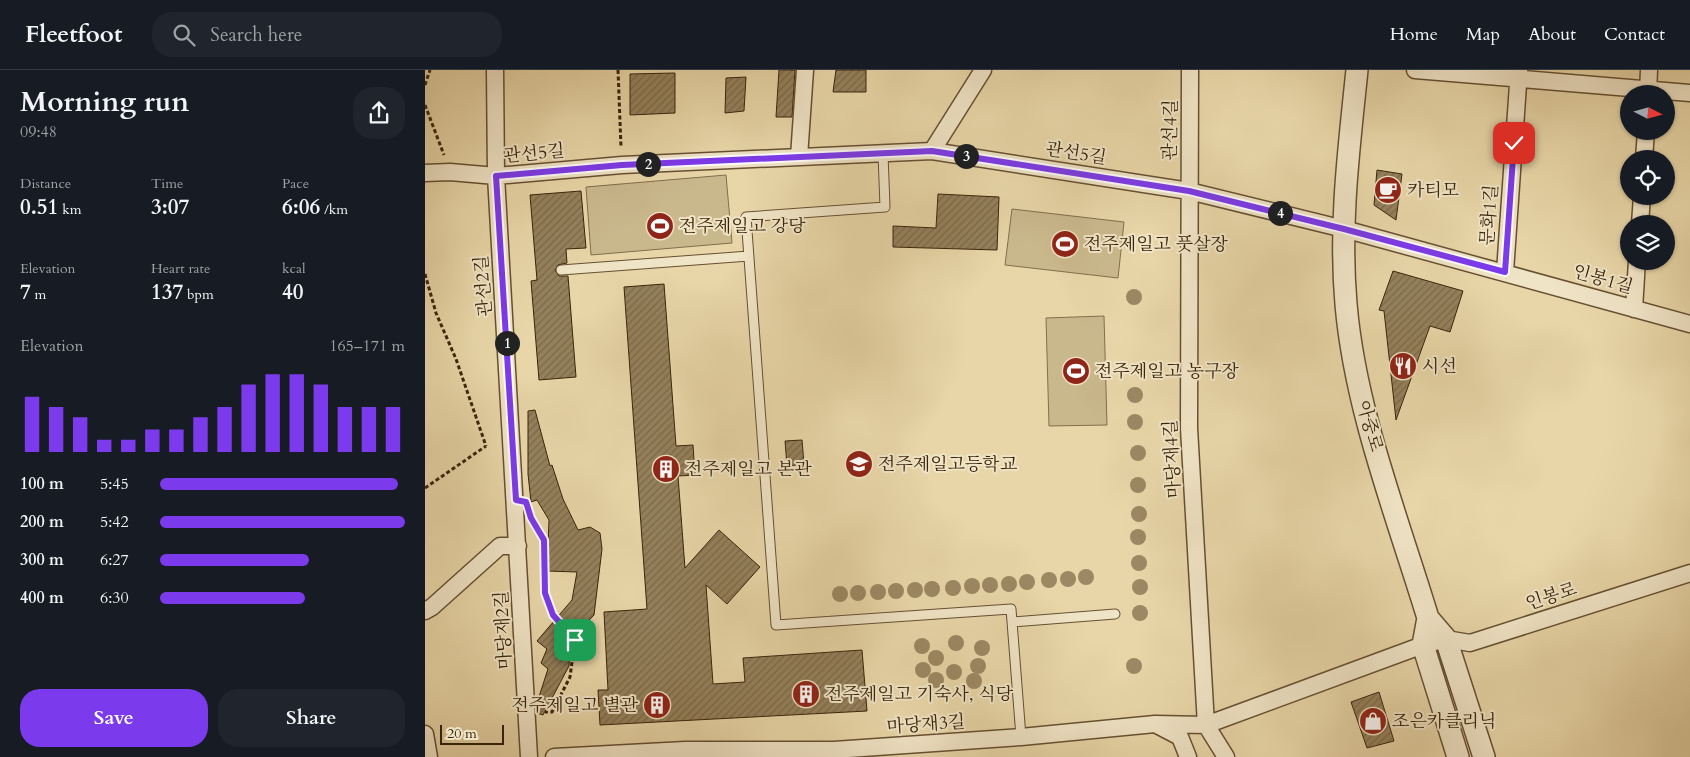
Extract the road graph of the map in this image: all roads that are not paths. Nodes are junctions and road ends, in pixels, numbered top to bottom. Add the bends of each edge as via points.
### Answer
1 (495, 70) edge
2 (805, 70) edge
3 (983, 70) edge
4 (1190, 70) edge
5 (1357, 70) edge
6 (1415, 70) edge
7 (1649, 70) edge
8 (1519, 74) edge
9 (1648, 85) edge
10 (1620, 88) edge
11 (1675, 93) edge
12 (1690, 93) edge
13 (932, 151) junction
14 (883, 154) junction
15 (799, 157) junction
16 (425, 173) edge
17 (496, 176) junction
18 (1189, 191) junction
19 (1344, 229) junction
20 (749, 256) junction
21 (561, 270) dead end
22 (1637, 270) edge
23 (1505, 272) junction
24 (1635, 308) junction
25 (1690, 324) edge
26 (516, 500) joint
27 (518, 546) junction
28 (1690, 573) edge
29 (425, 611) edge
30 (1115, 614) dead end
31 (1428, 618) junction
32 (1012, 622) junction
33 (1446, 639) junction
34 (1423, 645) junction
35 (1155, 724) junction
36 (1206, 724) junction
37 (425, 734) edge
38 (1021, 737) junction
39 (685, 753) edge
40 (834, 754) edge
41 (429, 757) edge
42 (529, 757) edge
43 (554, 757) edge
44 (1188, 757) edge
45 (1227, 757) edge
46 (1458, 757) edge
47 (1484, 757) edge

1 - 17 street, 관선2길
2 - 15 street
3 - 13 street
4 - 18 street, 관선4길
5 - 19 street, 아중로
6 - 8 street
7 - 9 street
8 - 10 street
8 - 23 street, 문화1길
11 - 12 street
13 - 14 street, 관선5길
13 - 18 street, 관선5길
14 - 15 street, 관선5길
14 - 20 lane via 885,207 746,217
15 - 17 street, 관선5길 via 622,165
16 - 17 street, 관선5길
17 - 26 street, 관선2길
18 - 19 street, 관선5길
18 - 36 street, 마당재4길 via 1189,428
19 - 23 street
19 - 31 street, 아중로 via 1346,306 1353,360 1365,414
20 - 21 lane
20 - 32 lane via 776,625 1011,609
22 - 24 street
23 - 24 street, 인봉1길
24 - 25 street, 인봉1길
26 - 27 street, 마당재2길
27 - 29 street via 500,546
27 - 42 street, 마당재2길
28 - 33 street, 인봉로 via 1470,643
30 - 32 lane
31 - 33 street, 아중로
31 - 34 street, 아중로
32 - 38 lane
33 - 34 street, 인봉로
33 - 47 street, 아중로
34 - 36 street
34 - 46 street, 아중로
35 - 36 street
35 - 38 street
35 - 44 street via 1180,738
36 - 45 street, 마당재4길
37 - 41 street
38 - 40 street, 마당재3길
39 - 40 street, 마당재3길
39 - 43 street

